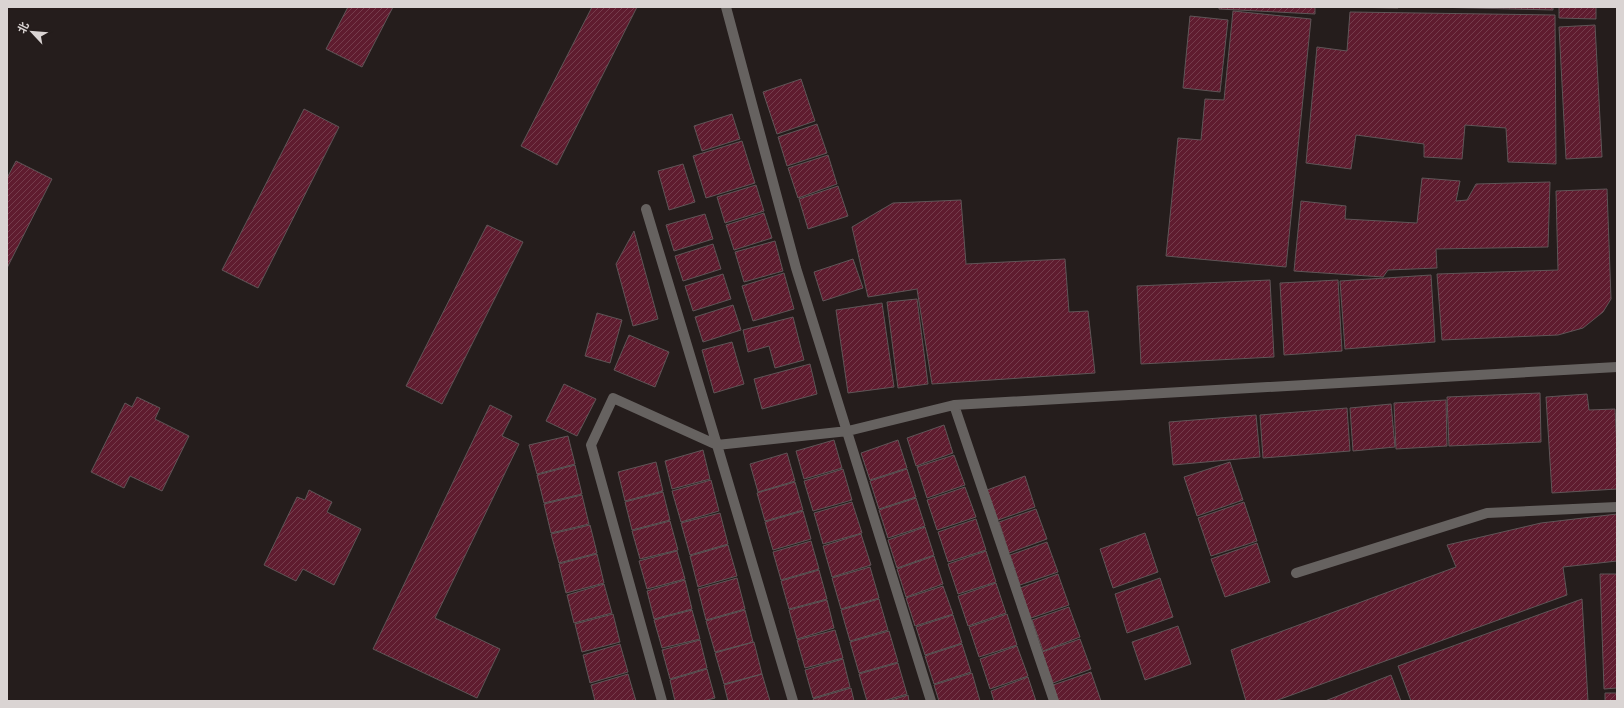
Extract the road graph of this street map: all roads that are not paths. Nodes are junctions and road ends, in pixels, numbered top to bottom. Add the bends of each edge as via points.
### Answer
1 (726, 7) edge
2 (646, 209) dead end
3 (1617, 367) edge
4 (954, 405) junction
5 (848, 432) junction
6 (717, 445) junction
7 (1617, 507) edge
8 (1296, 573) dead end
9 (662, 701) edge
10 (793, 701) edge
11 (931, 701) edge
12 (1054, 701) edge

1 - 5 street via 796,268
2 - 6 street
3 - 4 street
4 - 5 street
4 - 12 street
5 - 6 street
5 - 11 street
6 - 9 street via 613,398 591,445
6 - 10 street
7 - 8 street via 1487,513

